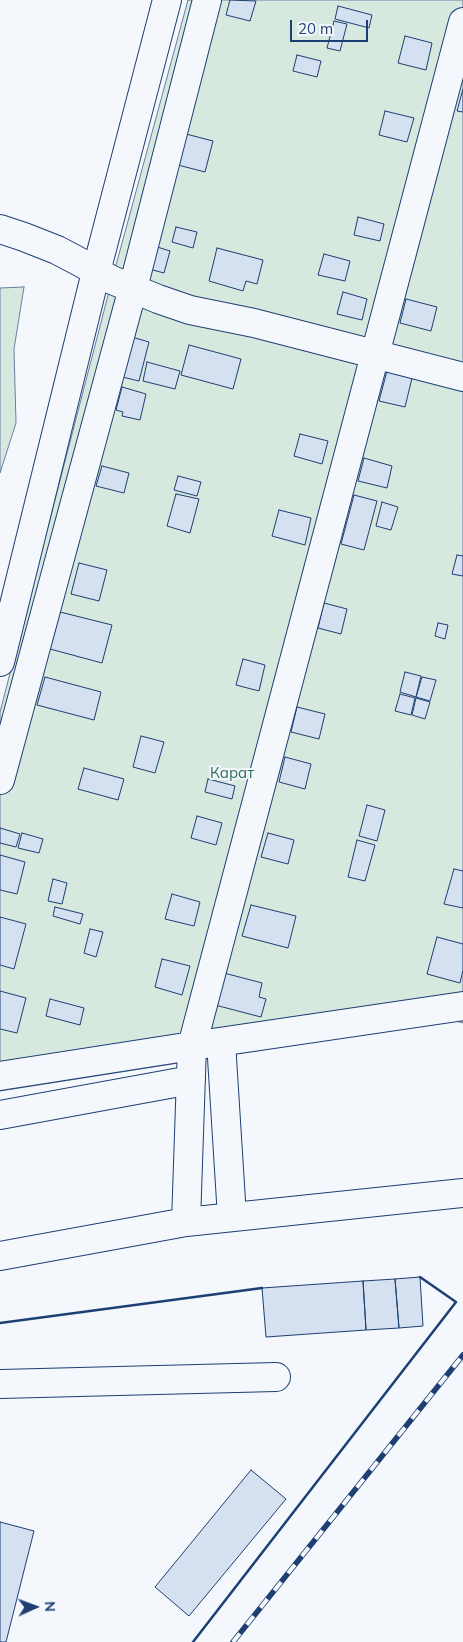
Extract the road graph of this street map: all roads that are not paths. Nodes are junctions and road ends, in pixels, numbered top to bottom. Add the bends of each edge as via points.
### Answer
1 (167, 0) edge
2 (207, 0) edge
3 (463, 22) edge
4 (0, 229) edge
5 (96, 272) junction
6 (133, 288) junction
7 (375, 354) junction
8 (463, 377) edge
9 (0, 662) edge
10 (0, 780) edge
11 (463, 1006) edge
12 (221, 1042) junction
13 (192, 1046) junction
14 (0, 1076) edge
15 (191, 1080) junction
16 (0, 1115) edge
17 (463, 1193) edge
18 (232, 1217) junction
19 (186, 1222) junction
20 (0, 1256) edge
21 (276, 1378) dead end
22 (0, 1384) edge

1 - 5 street
2 - 6 street
3 - 7 street
4 - 5 street via 57,250
5 - 6 street
5 - 9 street
6 - 7 street via 190,310
6 - 10 street
7 - 8 street
7 - 13 street
11 - 12 street
12 - 13 street
12 - 18 street
13 - 14 street
13 - 15 street
15 - 16 street
15 - 19 street
17 - 18 street
18 - 19 street
19 - 20 street
21 - 22 street

